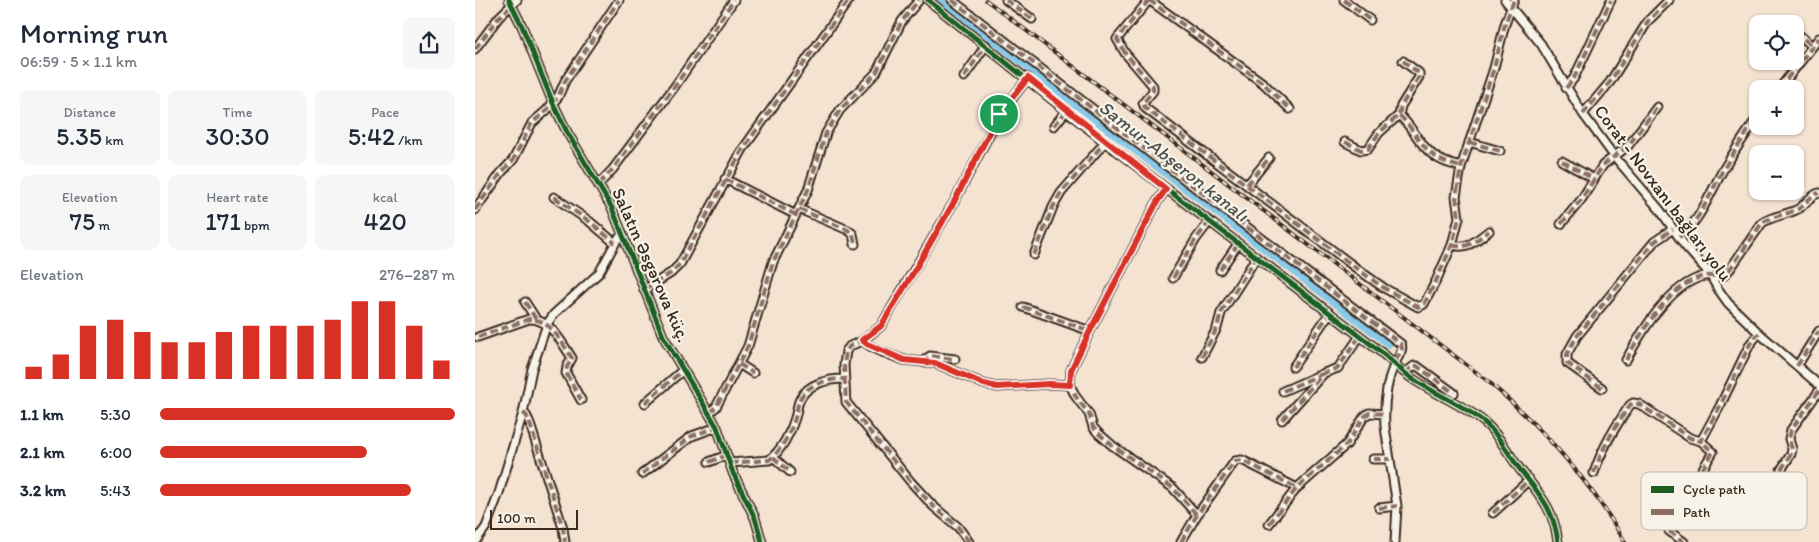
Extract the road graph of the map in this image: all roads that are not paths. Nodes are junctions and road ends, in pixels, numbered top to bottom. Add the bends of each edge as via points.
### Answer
1 (619, 0) edge
2 (734, 0) edge
3 (849, 0) edge
4 (919, 0) edge
5 (928, 0) edge
6 (952, 0) edge
7 (1006, 0) edge
8 (1149, 0) edge
9 (1344, 0) edge
10 (1505, 0) edge
11 (1514, 0) edge
12 (1611, 0) edge
13 (1669, 0) edge
14 (513, 2) edge
15 (1510, 8) junction
16 (1032, 19) dead end
17 (1370, 20) dead end
18 (1819, 38) edge
19 (1804, 39) edge
20 (986, 45) junction
21 (1812, 46) junction
22 (475, 49) edge
23 (1403, 61) dead end
24 (964, 77) dead end
25 (1028, 78) junction
26 (1786, 80) edge
27 (1566, 88) junction
28 (553, 103) junction
29 (1657, 107) dead end
30 (1290, 109) dead end
31 (1067, 110) junction
32 (1583, 114) junction
33 (1399, 115) junction
34 (1054, 126) dead end
35 (1749, 130) edge
36 (1105, 142) junction
37 (1345, 142) dead end
38 (1469, 142) junction
39 (1501, 151) dead end
40 (1614, 156) junction
41 (1269, 158) dead end
42 (1561, 161) dead end
43 (1461, 167) junction
44 (725, 179) junction
45 (1594, 179) junction
46 (599, 184) junction
47 (1247, 185) junction
48 (1166, 189) junction
49 (1819, 193) edge
50 (554, 197) dead end
51 (475, 210) edge
52 (797, 212) junction
53 (1209, 222) junction
54 (1561, 224) dead end
55 (1673, 229) junction
56 (1489, 231) dead end
57 (623, 234) junction
58 (1679, 237) junction
59 (615, 243) junction
60 (855, 244) dead end
61 (1238, 244) junction
62 (1452, 245) junction
63 (1034, 256) dead end
64 (1256, 258) junction
65 (1220, 270) dead end
66 (1711, 276) junction
67 (1173, 278) dead end
68 (644, 290) junction
69 (525, 302) dead end
70 (1023, 307) dead end
71 (1329, 314) junction
72 (536, 319) junction
73 (547, 324) junction
74 (1090, 331) junction
75 (1819, 331) edge
76 (1759, 333) junction
77 (1361, 336) junction
78 (478, 337) dead end
79 (862, 340) junction
80 (1202, 356) dead end
81 (955, 359) dead end
82 (1626, 360) dead end
83 (922, 362) junction
84 (739, 364) junction
85 (1394, 364) junction
86 (1293, 366) dead end
87 (1797, 366) junction
88 (683, 370) junction
89 (753, 373) dead end
90 (1324, 373) junction
91 (1405, 374) junction
92 (844, 379) junction
93 (1070, 385) junction
94 (1819, 385) edge
95 (1602, 388) dead end
96 (1283, 391) dead end
97 (1819, 391) edge
98 (1453, 393) dead end
99 (581, 400) dead end
100 (645, 403) dead end
101 (523, 413) junction
102 (709, 413) junction
103 (1385, 414) junction
104 (1282, 420) dead end
105 (717, 427) junction
106 (1701, 441) junction
107 (727, 455) junction
108 (773, 457) junction
109 (1373, 458) dead end
110 (1390, 458) junction
111 (709, 462) dead end
112 (730, 463) junction
113 (1781, 470) dead end
114 (790, 472) dead end
115 (1701, 472) edge
116 (1594, 473) dead end
117 (642, 474) dead end
118 (1529, 480) junction
119 (1297, 488) junction
120 (1397, 506) junction
121 (1379, 508) dead end
122 (1493, 513) dead end
123 (1197, 515) junction
124 (1269, 524) dead end
125 (1669, 531) dead end
126 (475, 542) edge
127 (565, 542) edge
128 (762, 542) edge
129 (969, 542) edge
130 (1181, 542) edge
131 (1395, 542) edge
132 (1558, 542) edge
133 (1684, 542) edge

1 - 28 street
2 - 46 street via 669,94
3 - 44 street
4 - 52 street via 902,21 876,73 846,104 825,133 811,181
5 - 20 street
6 - 85 street via 1401,344 1403,349
7 - 16 street
8 - 30 street via 1257,78
8 - 47 street via 1117,39 1153,86 1143,106
9 - 17 street
10 - 15 street, Corat - Novxanı bağları yolu
11 - 15 street
12 - 27 street via 1574,78
13 - 32 street via 1648,21 1610,82
14 - 22 street
14 - 28 street, Salatın Əsgərova küç.
15 - 27 street, Corat - Novxanı bağları yolu via 1541,44
15 - 38 street
18 - 21 street
19 - 21 street
20 - 24 street
20 - 25 street
21 - 26 street
23 - 33 street via 1419,73 1419,77
25 - 31 street
25 - 79 street via 999,114 954,202 881,326
27 - 32 street, Corat - Novxanı bağları yolu
28 - 46 street, Salatın Əsgərova küç. via 572,142
28 - 51 street via 534,121 513,160
29 - 40 street via 1628,146
31 - 34 street
31 - 36 street
32 - 40 street, Corat - Novxanı bağları yolu
33 - 37 street via 1368,149 1361,150
33 - 43 street via 1434,156
35 - 58 street via 1692,224
36 - 48 street
36 - 63 street via 1061,193
38 - 39 street
38 - 43 street
40 - 45 street
40 - 55 street, Corat - Novxanı bağları yolu via 1653,200
41 - 47 street
42 - 45 street
43 - 62 street via 1456,197 1459,218
44 - 52 street
44 - 68 street via 680,264
45 - 54 street
46 - 57 street, Salatın Əsgərova küç.
47 - 62 street via 1384,288 1418,307 1424,304
48 - 53 street
48 - 74 street
49 - 66 street via 1801,207 1762,223 1730,269 1723,276
50 - 59 street
52 - 60 street via 848,230 853,234
52 - 84 street via 773,262 751,338
53 - 61 street
53 - 67 street
55 - 58 street, Corat - Novxanı bağları yolu
55 - 95 street via 1654,242 1577,336 1567,354 1567,363
56 - 62 street via 1465,246
57 - 59 street
57 - 68 street, Salatın Əsgərova küç.
58 - 66 street, Corat - Novxanı bağları yolu
59 - 73 street via 599,273
61 - 64 street
61 - 65 street
64 - 71 street
64 - 80 street via 1221,313
66 - 76 street, Corat - Novxanı bağları yolu via 1728,303
66 - 82 street via 1701,277 1685,286 1663,305 1647,323
68 - 88 street, Salatın Əsgərova küç. via 663,336
69 - 72 street
70 - 74 street
71 - 77 street
71 - 86 street
72 - 73 street
72 - 78 street via 521,321
73 - 99 street via 573,358 567,373
73 - 101 street via 532,369
74 - 93 street via 1071,370
75 - 87 street
76 - 87 street, Corat - Novxanı bağları yolu
76 - 106 street via 1750,344
77 - 85 street
77 - 90 street via 1338,368
79 - 83 street via 877,350 904,360
79 - 92 street via 846,351
81 - 83 street via 930,356
83 - 93 street via 935,363 997,387
84 - 89 street
84 - 102 street via 716,407
85 - 91 street
85 - 103 street
87 - 94 street, Corat - Novxanı bağları yolu
88 - 100 street
88 - 102 street, Salatın Əsgərova küç.
90 - 96 street
90 - 104 street
91 - 98 street via 1417,366
91 - 118 street via 1464,407 1484,423 1501,440
92 - 108 street via 829,380 804,393 790,429
92 - 129 street via 849,407 910,481 959,527
93 - 123 street via 1098,433 1173,488
97 - 113 street via 1791,430 1791,454
101 - 126 street via 491,515
101 - 127 street via 527,417
102 - 105 street, Salatın Əsgərova küç.
103 - 110 street
103 - 119 street via 1369,413 1364,417 1341,451
105 - 107 street, Salatın Əsgərova küç.
105 - 117 street via 692,436
106 - 115 street via 1713,452
106 - 116 street via 1633,403 1611,432
107 - 111 street
107 - 112 street, Salatın Əsgərova küç.
108 - 112 street via 762,462
108 - 114 street
109 - 110 street
110 - 120 street
112 - 128 street, Salatın Əsgərova küç. via 755,518
118 - 122 street
118 - 132 street via 1550,509
119 - 123 street via 1239,460 1233,463
119 - 124 street
120 - 121 street
120 - 131 street
123 - 130 street
125 - 133 street

